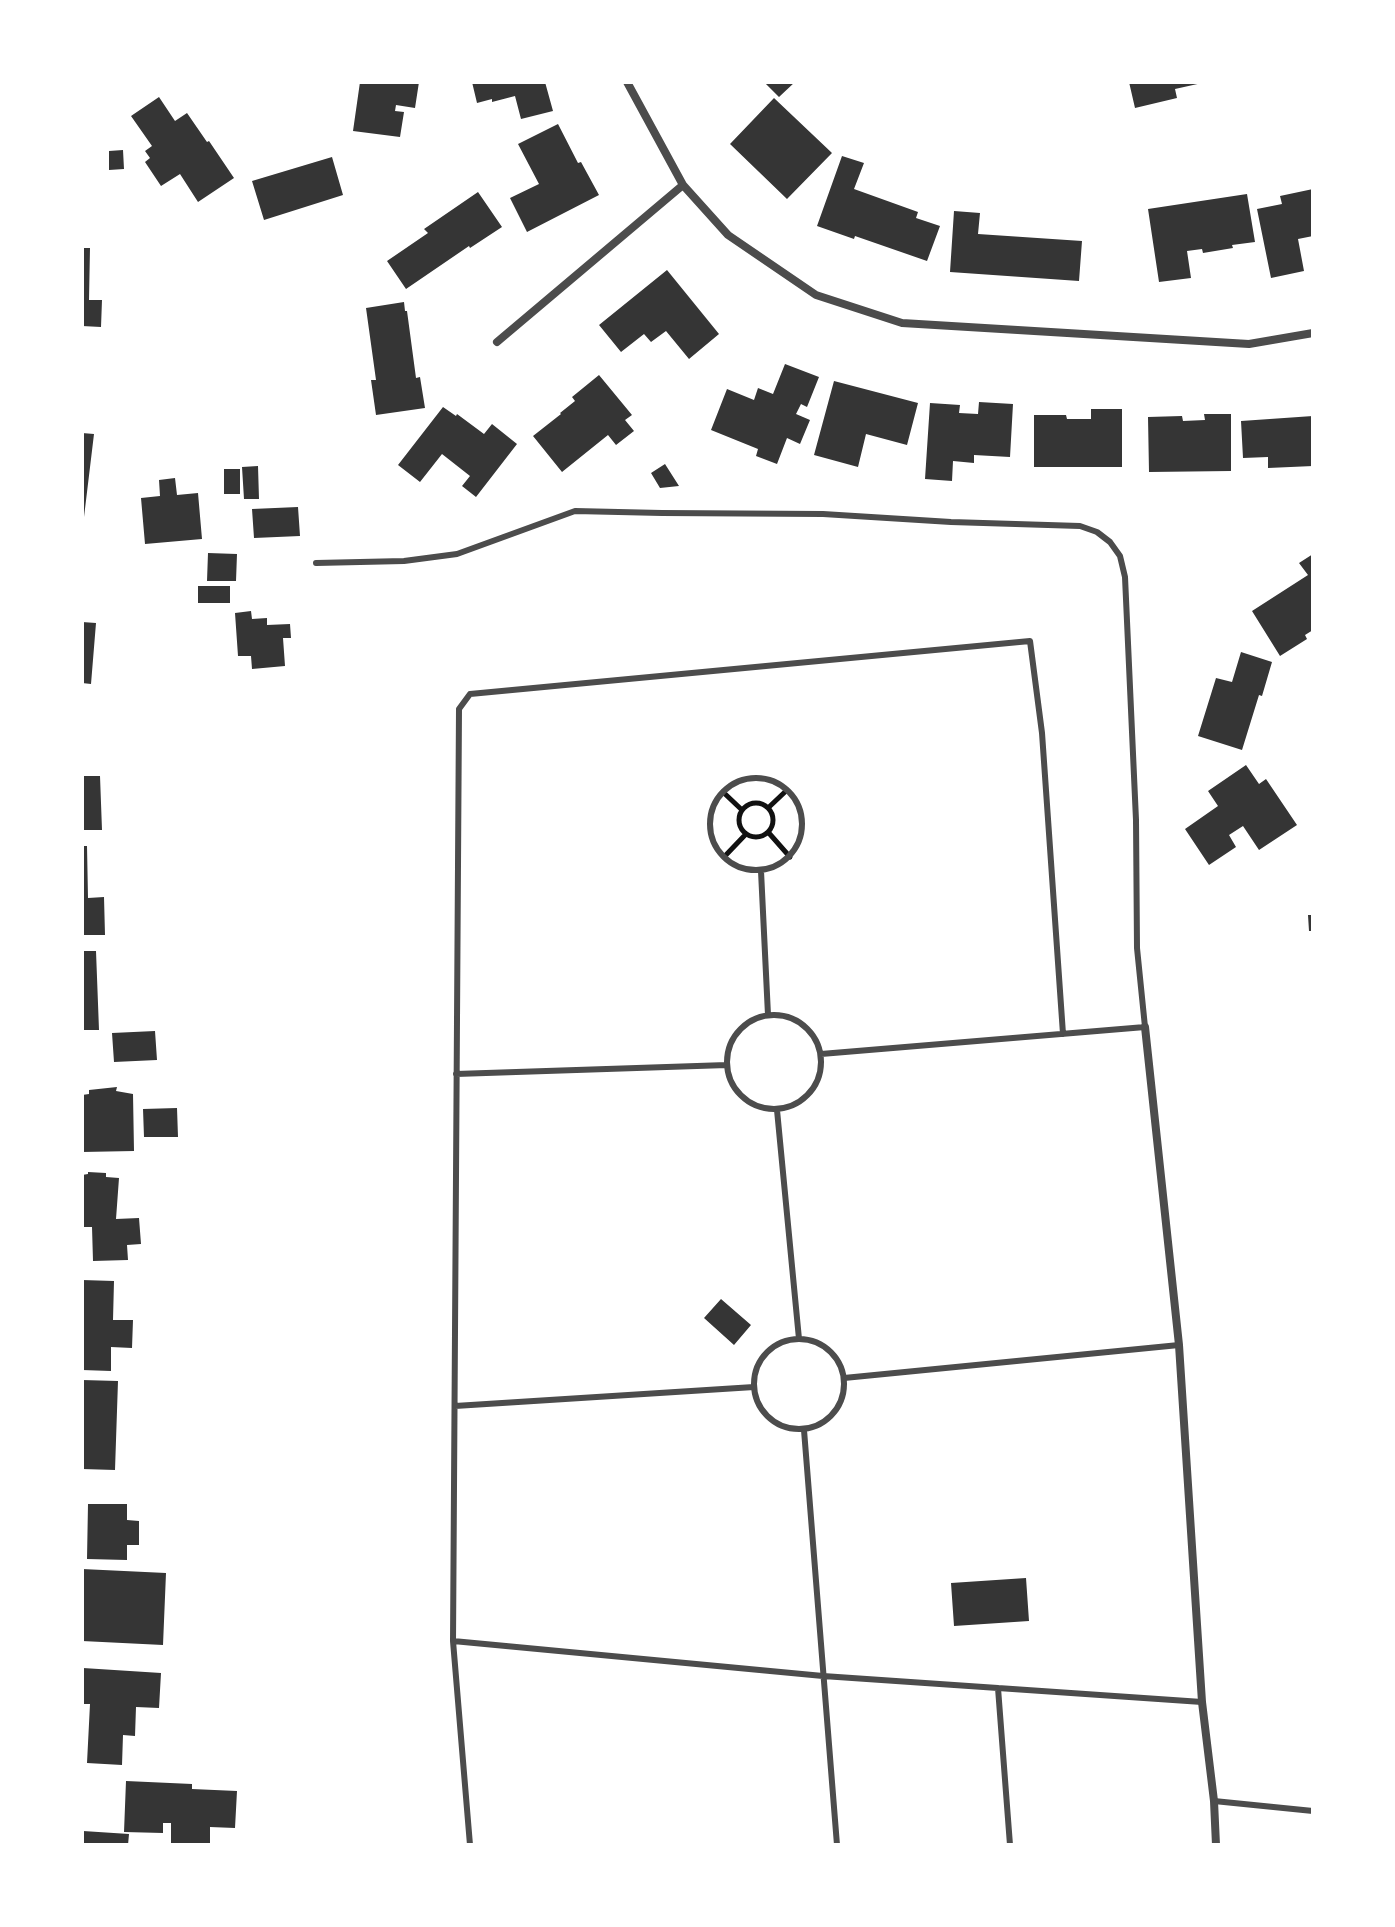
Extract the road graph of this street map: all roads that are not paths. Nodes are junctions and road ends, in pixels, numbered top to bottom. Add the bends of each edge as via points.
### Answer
1 (627, 82) edge
2 (683, 185) junction
3 (1313, 333) edge
4 (497, 342) dead end
5 (316, 563) dead end
6 (761, 871) junction
7 (768, 1015) junction
8 (1145, 1027) junction
9 (1063, 1034) junction
10 (821, 1054) junction
11 (727, 1065) junction
12 (456, 1074) junction
13 (777, 1110) junction
14 (799, 1339) junction
15 (1179, 1345) junction
16 (844, 1378) junction
17 (754, 1387) junction
18 (455, 1406) junction
19 (804, 1430) junction
20 (453, 1641) junction
21 (823, 1676) junction
22 (998, 1688) junction
23 (1202, 1702) junction
24 (1214, 1801) junction
25 (1313, 1811) edge
26 (470, 1845) edge
27 (837, 1845) edge
28 (1010, 1845) edge
29 (1216, 1845) edge

1 - 2 street
2 - 3 street via 728,235 816,295 902,323 1249,344
2 - 4 street
5 - 8 lane via 457,554 575,511 823,514 1080,526 1097,532 1120,556 1125,577 1137,948
6 - 6 lane via 790,857 803,828 795,797 783,785 752,778 723,792 714,805 711,837 730,863
6 - 7 lane
7 - 10 lane via 799,1022 814,1036
7 - 11 lane via 744,1026 731,1041
8 - 9 lane
8 - 15 street
9 - 10 lane
9 - 12 lane via 1042,733 1030,641 470,694 459,709
10 - 13 lane via 812,1092
11 - 12 lane
11 - 13 lane via 741,1097
12 - 18 lane
13 - 14 lane
14 - 16 lane via 818,1343 834,1355
14 - 17 lane via 766,1353
15 - 16 lane
15 - 23 street
16 - 19 lane via 837,1410
17 - 18 lane
17 - 19 lane via 770,1419
18 - 20 lane
19 - 21 lane
20 - 21 lane
20 - 26 lane
21 - 22 lane
21 - 27 lane
22 - 23 lane
22 - 28 lane
23 - 24 street
24 - 25 lane
24 - 29 street

